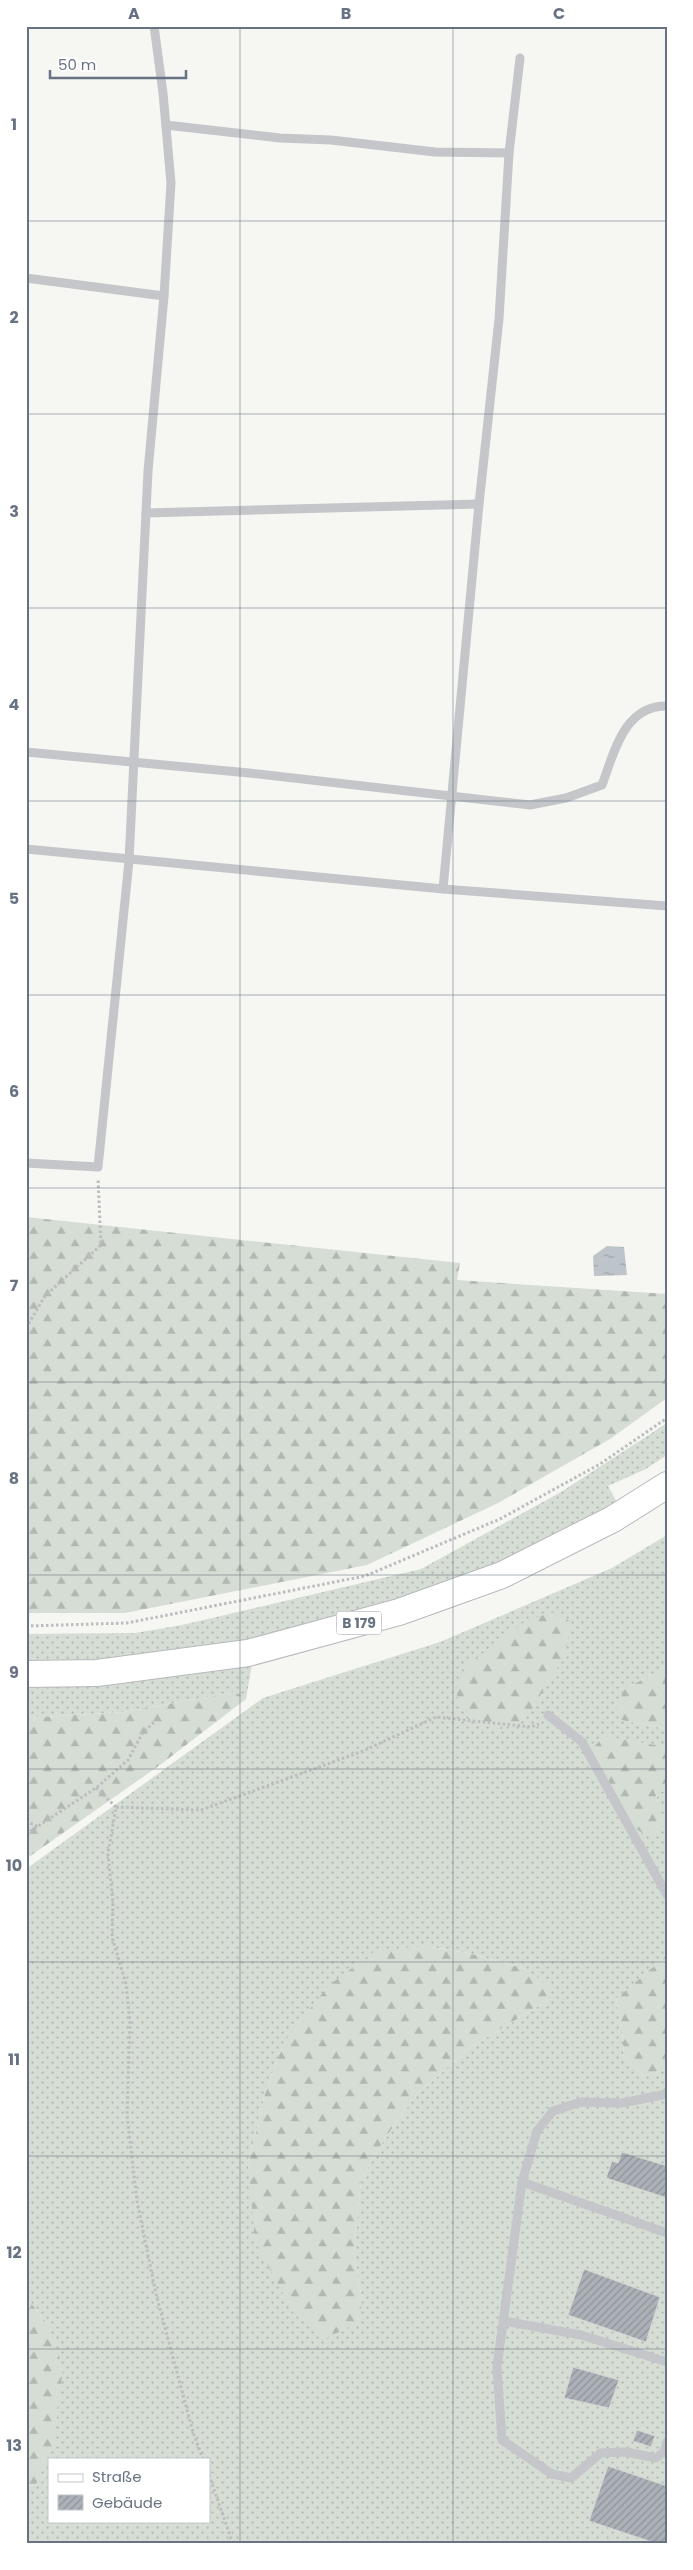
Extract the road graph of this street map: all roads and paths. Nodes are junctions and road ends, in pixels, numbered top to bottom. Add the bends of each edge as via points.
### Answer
1 (154, 26) edge
2 (520, 58) dead end
3 (166, 125) junction
4 (509, 153) junction
5 (26, 278) edge
6 (164, 296) junction
7 (479, 504) junction
8 (146, 514) junction
9 (667, 706) edge
10 (26, 752) edge
11 (134, 763) junction
12 (453, 794) junction
13 (26, 849) edge
14 (129, 861) junction
15 (443, 889) junction
16 (667, 906) edge
17 (26, 1163) edge
18 (98, 1167) junction
19 (26, 1328) edge
20 (667, 1418) edge
21 (667, 1485) edge
22 (26, 1626) edge
23 (26, 1674) edge
24 (551, 1718) joint
25 (154, 1722) dead end
26 (96, 1788) junction
27 (116, 1807) junction
28 (26, 1821) edge
29 (39, 1827) junction
30 (26, 1834) edge
31 (667, 1896) edge
32 (667, 2092) edge
33 (522, 2182) junction
34 (667, 2233) edge
35 (504, 2320) junction
36 (667, 2362) edge
37 (666, 2443) edge
38 (203, 2458) edge
39 (210, 2478) edge
40 (233, 2544) edge

1 - 3 lane
2 - 4 lane
3 - 4 lane via 435,152
3 - 6 lane via 171,183
4 - 7 lane via 498,319
5 - 6 lane
6 - 8 lane
7 - 8 lane
7 - 12 lane
8 - 11 lane
9 - 12 lane via 635,715 620,738 602,785 566,798 530,805
10 - 11 lane
11 - 12 lane
11 - 14 lane
12 - 15 lane
13 - 14 lane
14 - 15 lane
14 - 18 lane
15 - 16 lane
17 - 18 lane
18 - 19 path via 101,1245 45,1296
20 - 22 path via 600,1464 500,1520 364,1576 127,1623
21 - 23 main road, B 179 via 613,1519 502,1575 399,1612 248,1653 97,1673
24 - 27 path via 531,1727 436,1717 363,1751 200,1810
24 - 31 lane via 582,1742
25 - 26 path via 142,1734 128,1760
26 - 27 path
26 - 29 path
27 - 38 path via 108,1854 113,1903 112,1937 126,1984 130,2022 127,2114 137,2201 156,2294
28 - 29 path
29 - 30 path
32 - 33 lane via 622,2103 581,2102 553,2111 537,2131
33 - 34 lane
33 - 35 lane
35 - 36 lane via 581,2335
35 - 37 lane via 497,2367 502,2440 552,2474 571,2478 601,2453 626,2452 656,2458 664,2452
39 - 40 path

